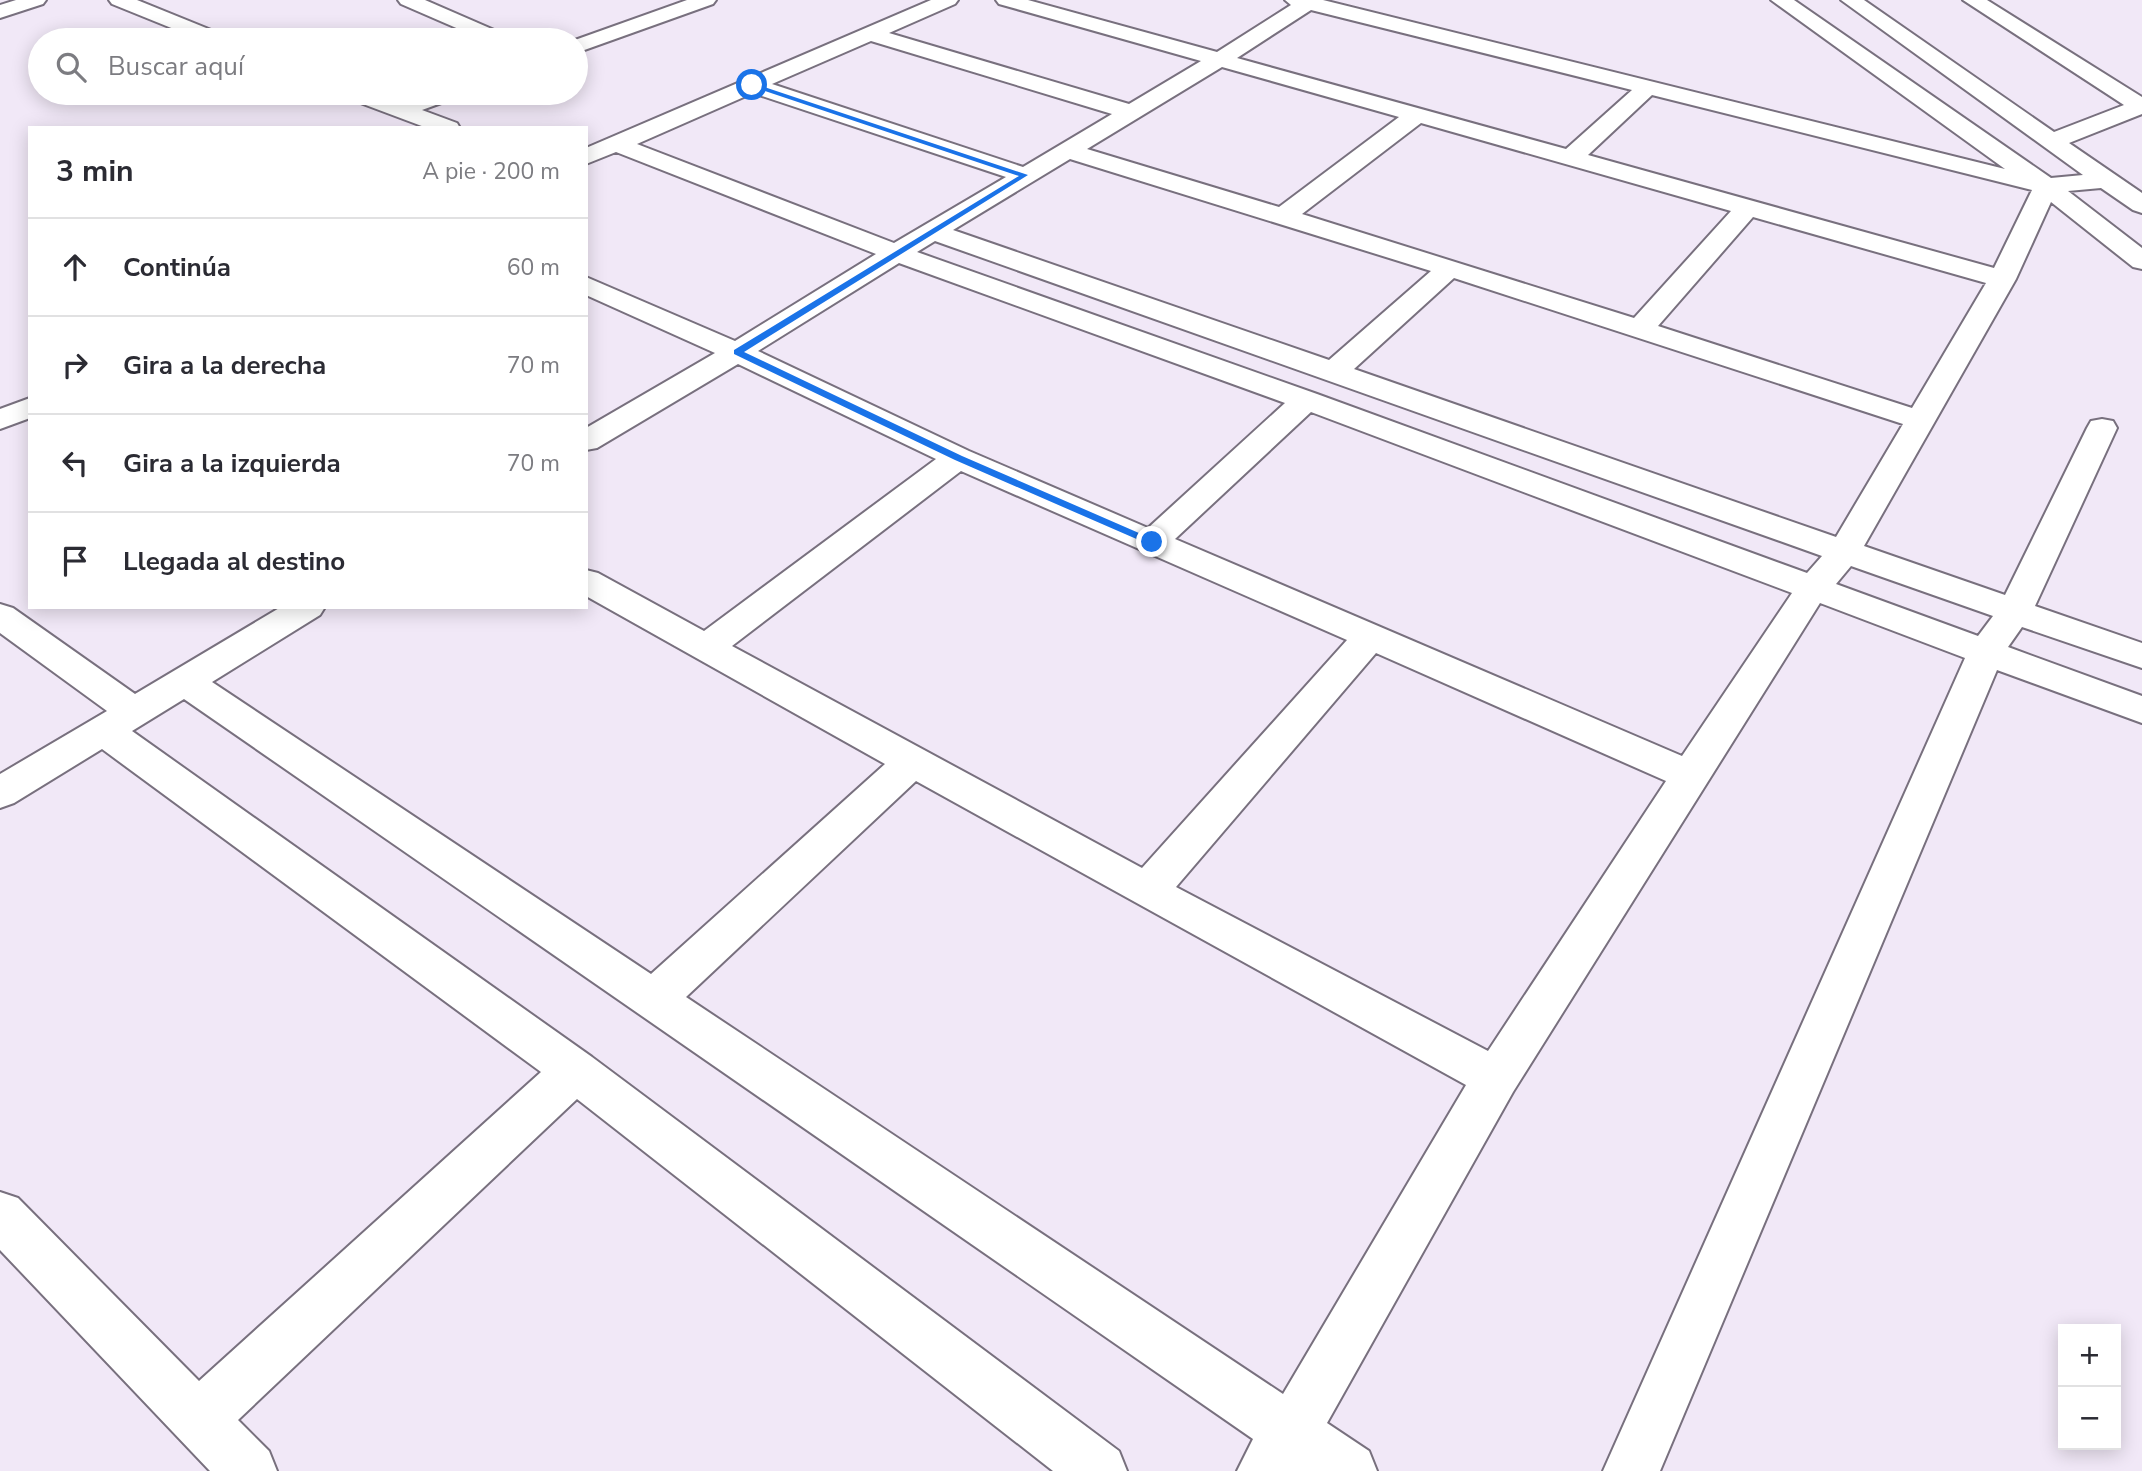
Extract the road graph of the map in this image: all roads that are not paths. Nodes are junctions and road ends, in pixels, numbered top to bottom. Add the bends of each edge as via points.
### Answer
1 (36, 0) edge
2 (119, 0) edge
3 (408, 0) edge
4 (706, 0) edge
5 (948, 0) edge
6 (1006, 0) edge
7 (1781, 0) edge
8 (1851, 0) edge
9 (1973, 0) edge
10 (1305, 1) edge
11 (0, 12) edge
12 (189, 28) edge
13 (472, 28) edge
14 (870, 34) junction
15 (588, 43) edge
16 (1221, 59) junction
17 (752, 85) junction
18 (1647, 88) junction
19 (387, 105) edge
20 (414, 105) edge
21 (2141, 106) edge
22 (400, 110) junction
23 (1130, 112) junction
24 (1417, 115) junction
25 (444, 126) edge
26 (2052, 141) junction
27 (616, 144) junction
28 (1065, 150) junction
29 (588, 156) edge
30 (1571, 158) junction
31 (1024, 175) junction
32 (2106, 180) junction
33 (2046, 186) junction
34 (2142, 205) edge
35 (1748, 207) junction
36 (1282, 217) junction
37 (932, 231) junction
38 (896, 253) junction
39 (2142, 261) edge
40 (1450, 268) junction
41 (2002, 279) junction
42 (588, 286) edge
43 (1640, 329) junction
44 (737, 352) junction
45 (1335, 370) junction
46 (1306, 400) junction
47 (28, 408) edge
48 (1920, 420) junction
49 (0, 421) edge
50 (2102, 428) dead end
51 (588, 440) edge
52 (958, 458) junction
53 (1152, 542) junction
54 (1844, 552) junction
55 (588, 582) edge
56 (1812, 590) junction
57 (305, 609) edge
58 (2014, 612) junction
59 (0, 616) edge
60 (1371, 636) junction
61 (706, 647) junction
62 (1986, 652) junction
63 (2142, 656) edge
64 (184, 681) junction
65 (2142, 710) edge
66 (118, 720) junction
67 (913, 761) junction
68 (1690, 775) junction
69 (0, 793) edge
70 (1147, 891) junction
71 (655, 998) junction
72 (575, 1072) junction
73 (1496, 1078) junction
74 (0, 1215) edge
75 (198, 1419) junction
76 (1291, 1433) junction
77 (249, 1471) edge
78 (1099, 1471) edge
79 (1265, 1471) edge
80 (1349, 1471) edge
81 (1631, 1471) edge

1 - 11 street
2 - 12 street
3 - 13 street
4 - 15 street
5 - 14 street
6 - 16 street
7 - 33 street
8 - 26 street
9 - 21 street
10 - 16 street
10 - 18 street
14 - 17 street
14 - 23 street
16 - 23 street
16 - 24 street
17 - 27 street
17 - 31 street
18 - 30 street
18 - 33 street
19 - 22 street
20 - 22 street
21 - 26 street
22 - 25 street
23 - 28 street
24 - 30 street
24 - 36 street
26 - 32 street
27 - 29 street
27 - 38 street
28 - 31 street
28 - 36 street
30 - 35 street
31 - 37 street
32 - 33 street
32 - 34 street
33 - 39 street
33 - 41 street
35 - 41 street
35 - 43 street
36 - 40 street
37 - 38 street
37 - 45 street
38 - 44 street
38 - 46 street
40 - 43 street
40 - 45 street
41 - 48 street
42 - 44 street
43 - 48 street
44 - 51 street
44 - 52 street
45 - 54 street
46 - 53 street
46 - 56 street
47 - 49 street
48 - 54 street
50 - 58 street
52 - 53 street
52 - 61 street
53 - 60 street
54 - 56 street
54 - 58 street
55 - 61 street
56 - 62 street
56 - 68 street
57 - 64 street
58 - 62 street
58 - 63 street
59 - 66 street
60 - 68 street
60 - 70 street
61 - 67 street
62 - 65 street
62 - 81 street
64 - 66 street
64 - 71 street
66 - 69 street
66 - 72 street
67 - 70 street
67 - 71 street
68 - 73 street
70 - 73 street
71 - 76 street
72 - 75 street
72 - 78 street
73 - 76 street
74 - 75 street
75 - 77 street
76 - 79 street
76 - 80 street

